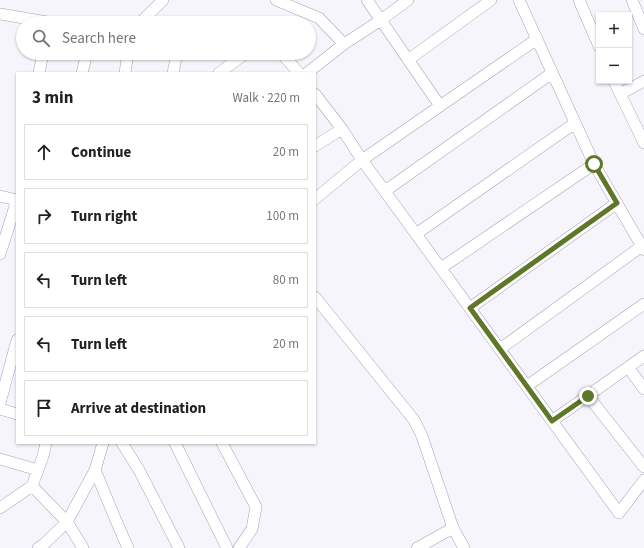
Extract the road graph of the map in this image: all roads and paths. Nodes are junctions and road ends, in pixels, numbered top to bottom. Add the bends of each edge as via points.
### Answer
1 (162, 0) edge
2 (276, 0) edge
3 (367, 0) edge
4 (408, 0) edge
5 (490, 0) edge
6 (519, 0) edge
7 (579, 0) edge
8 (632, 0) edge
9 (0, 14) edge
10 (147, 16) edge
11 (314, 16) edge
12 (16, 17) edge
13 (316, 17) edge
14 (381, 20) junction
15 (644, 29) edge
16 (537, 39) junction
17 (596, 39) edge
18 (344, 44) junction
19 (42, 60) edge
20 (85, 60) edge
21 (127, 60) edge
22 (176, 60) edge
23 (236, 60) edge
24 (288, 60) edge
25 (408, 60) junction
26 (39, 72) edge
27 (82, 72) edge
28 (125, 72) edge
29 (173, 72) edge
30 (219, 72) edge
31 (298, 72) edge
32 (308, 72) edge
33 (552, 73) junction
34 (644, 82) edge
35 (615, 84) edge
36 (620, 94) junction
37 (316, 95) edge
38 (440, 106) junction
39 (575, 123) junction
40 (342, 129) junction
41 (644, 143) edge
42 (316, 145) edge
43 (362, 160) junction
44 (594, 164) junction
45 (385, 192) junction
46 (0, 196) edge
47 (316, 198) edge
48 (16, 200) edge
49 (16, 203) edge
50 (617, 203) junction
51 (416, 234) junction
52 (643, 248) edge
53 (0, 254) edge
54 (441, 268) junction
55 (316, 298) edge
56 (644, 304) edge
57 (470, 308) junction
58 (16, 344) edge
59 (500, 349) junction
60 (644, 356) edge
61 (628, 367) junction
62 (527, 386) junction
63 (644, 389) edge
64 (588, 396) junction
65 (0, 403) edge
66 (0, 409) edge
67 (16, 414) edge
68 (552, 421) junction
69 (46, 444) edge
70 (103, 444) edge
71 (123, 444) edge
72 (175, 444) edge
73 (223, 444) edge
74 (0, 459) edge
75 (644, 467) edge
76 (38, 470) junction
77 (95, 470) junction
78 (644, 480) edge
79 (32, 486) junction
80 (0, 508) edge
81 (67, 522) junction
82 (453, 528) junction
83 (38, 548) edge
84 (83, 548) edge
85 (128, 548) edge
86 (179, 548) edge
87 (227, 548) edge
88 (239, 548) edge
89 (417, 548) edge
90 (464, 548) edge

1 - 10 street
2 - 11 street
3 - 14 street
4 - 14 street
5 - 25 street
6 - 16 street
7 - 17 street
8 - 15 street
9 - 12 street
13 - 18 street
14 - 18 street
14 - 25 street
16 - 33 street
16 - 38 street
18 - 32 street
19 - 26 street
20 - 27 street
21 - 28 street
22 - 29 street
23 - 30 street
24 - 31 street
25 - 38 street
33 - 39 street
33 - 45 street
34 - 36 street
35 - 36 street
36 - 41 street
37 - 40 street
38 - 43 street
39 - 44 street
39 - 51 street
40 - 42 street
40 - 43 street
43 - 45 street
43 - 47 street
44 - 50 street
44 - 54 street
45 - 51 street
46 - 48 street
49 - 53 street
50 - 52 street
50 - 57 street
51 - 54 street
52 - 59 street
54 - 57 street
55 - 82 street via 414,420 422,436
56 - 62 street
57 - 59 street
58 - 65 street
59 - 62 street
60 - 61 street
61 - 63 street
61 - 64 street
62 - 68 street
64 - 68 street
64 - 75 street
66 - 67 street
68 - 78 street via 619,513
69 - 76 street
70 - 77 street
71 - 86 street via 139,470
72 - 87 street
73 - 88 street via 256,507 252,529
74 - 76 street
76 - 79 street
77 - 81 street
77 - 85 street
79 - 80 street
79 - 81 street
81 - 83 street
81 - 84 street
82 - 89 street
82 - 90 street

